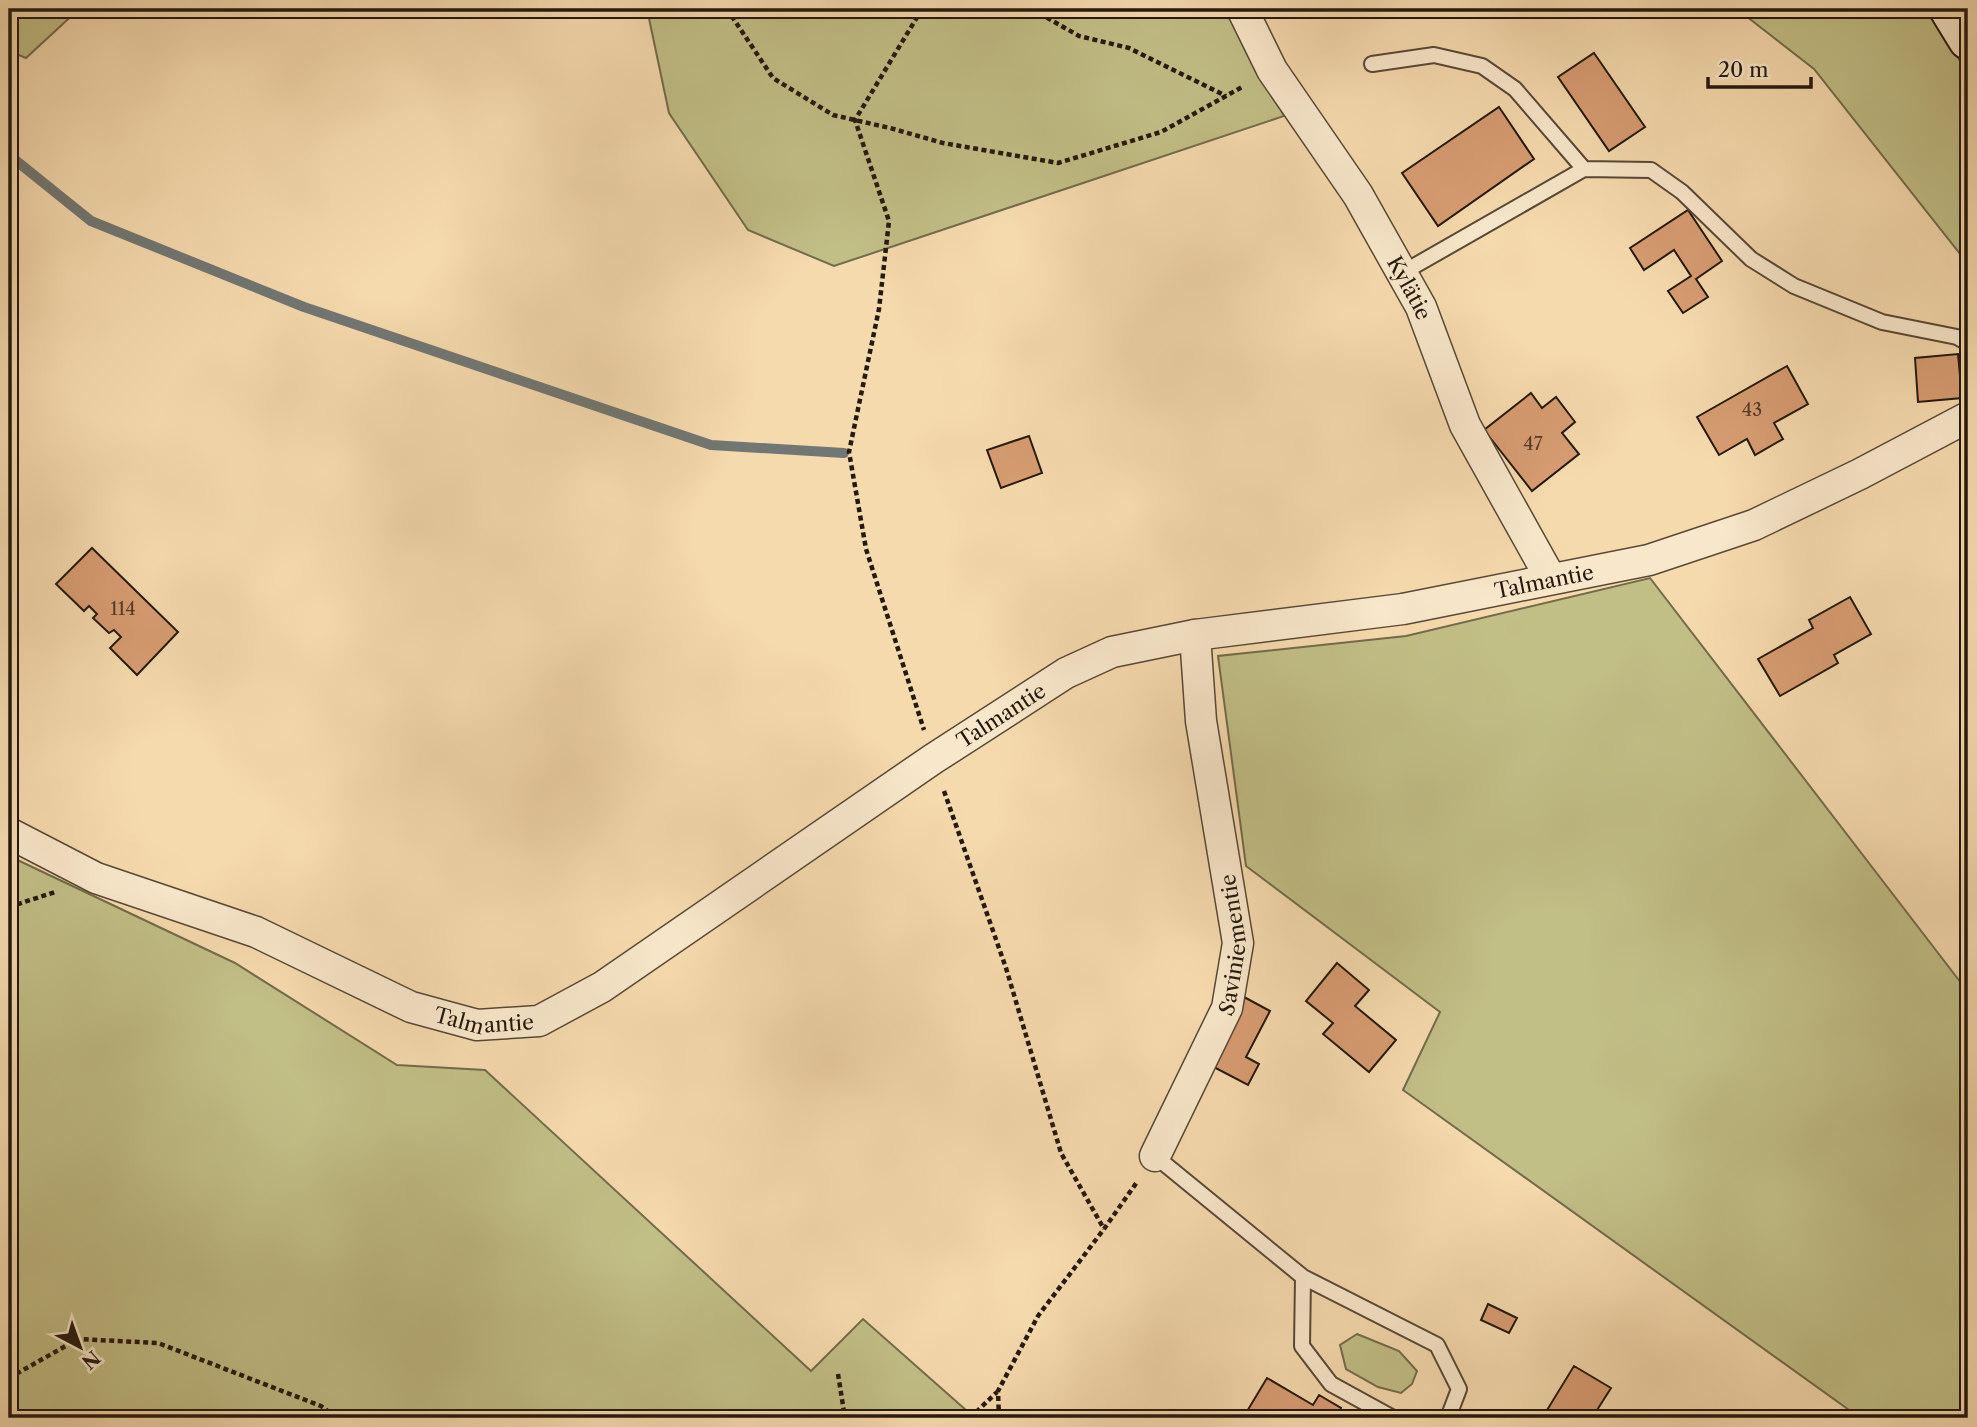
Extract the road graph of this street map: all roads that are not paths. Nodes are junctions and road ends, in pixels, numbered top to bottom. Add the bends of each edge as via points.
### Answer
1 (1242, 9) edge
2 (1949, 9) edge
3 (1968, 40) edge
4 (1372, 64) dead end
5 (1584, 169) junction
6 (1402, 273) junction
7 (1968, 343) edge
8 (1968, 416) edge
9 (1551, 579) junction
10 (1195, 635) junction
11 (9, 833) edge
12 (1154, 1156) joint
13 (1303, 1277) junction
14 (1392, 1418) edge
15 (1448, 1418) edge

1 - 6 street, Kylätie via 1272,70 1357,195
2 - 3 main road
4 - 5 lane via 1434,55 1482,66 1515,89
5 - 6 lane
5 - 7 lane via 1651,170 1682,192 1751,259 1794,286 1882,322
6 - 9 street, Kylätie via 1420,307 1465,425
8 - 9 street, Talmantie via 1754,525 1650,560
9 - 10 street, Talmantie via 1403,609
10 - 11 street, Talmantie via 1112,652 1066,673 602,987 539,1021 477,1025 411,1007 256,932 96,878
10 - 12 street, Saviniementie via 1201,721 1238,943 1227,1008
12 - 13 lane
13 - 14 lane via 1302,1346 1331,1384
13 - 15 lane via 1437,1345 1459,1389

